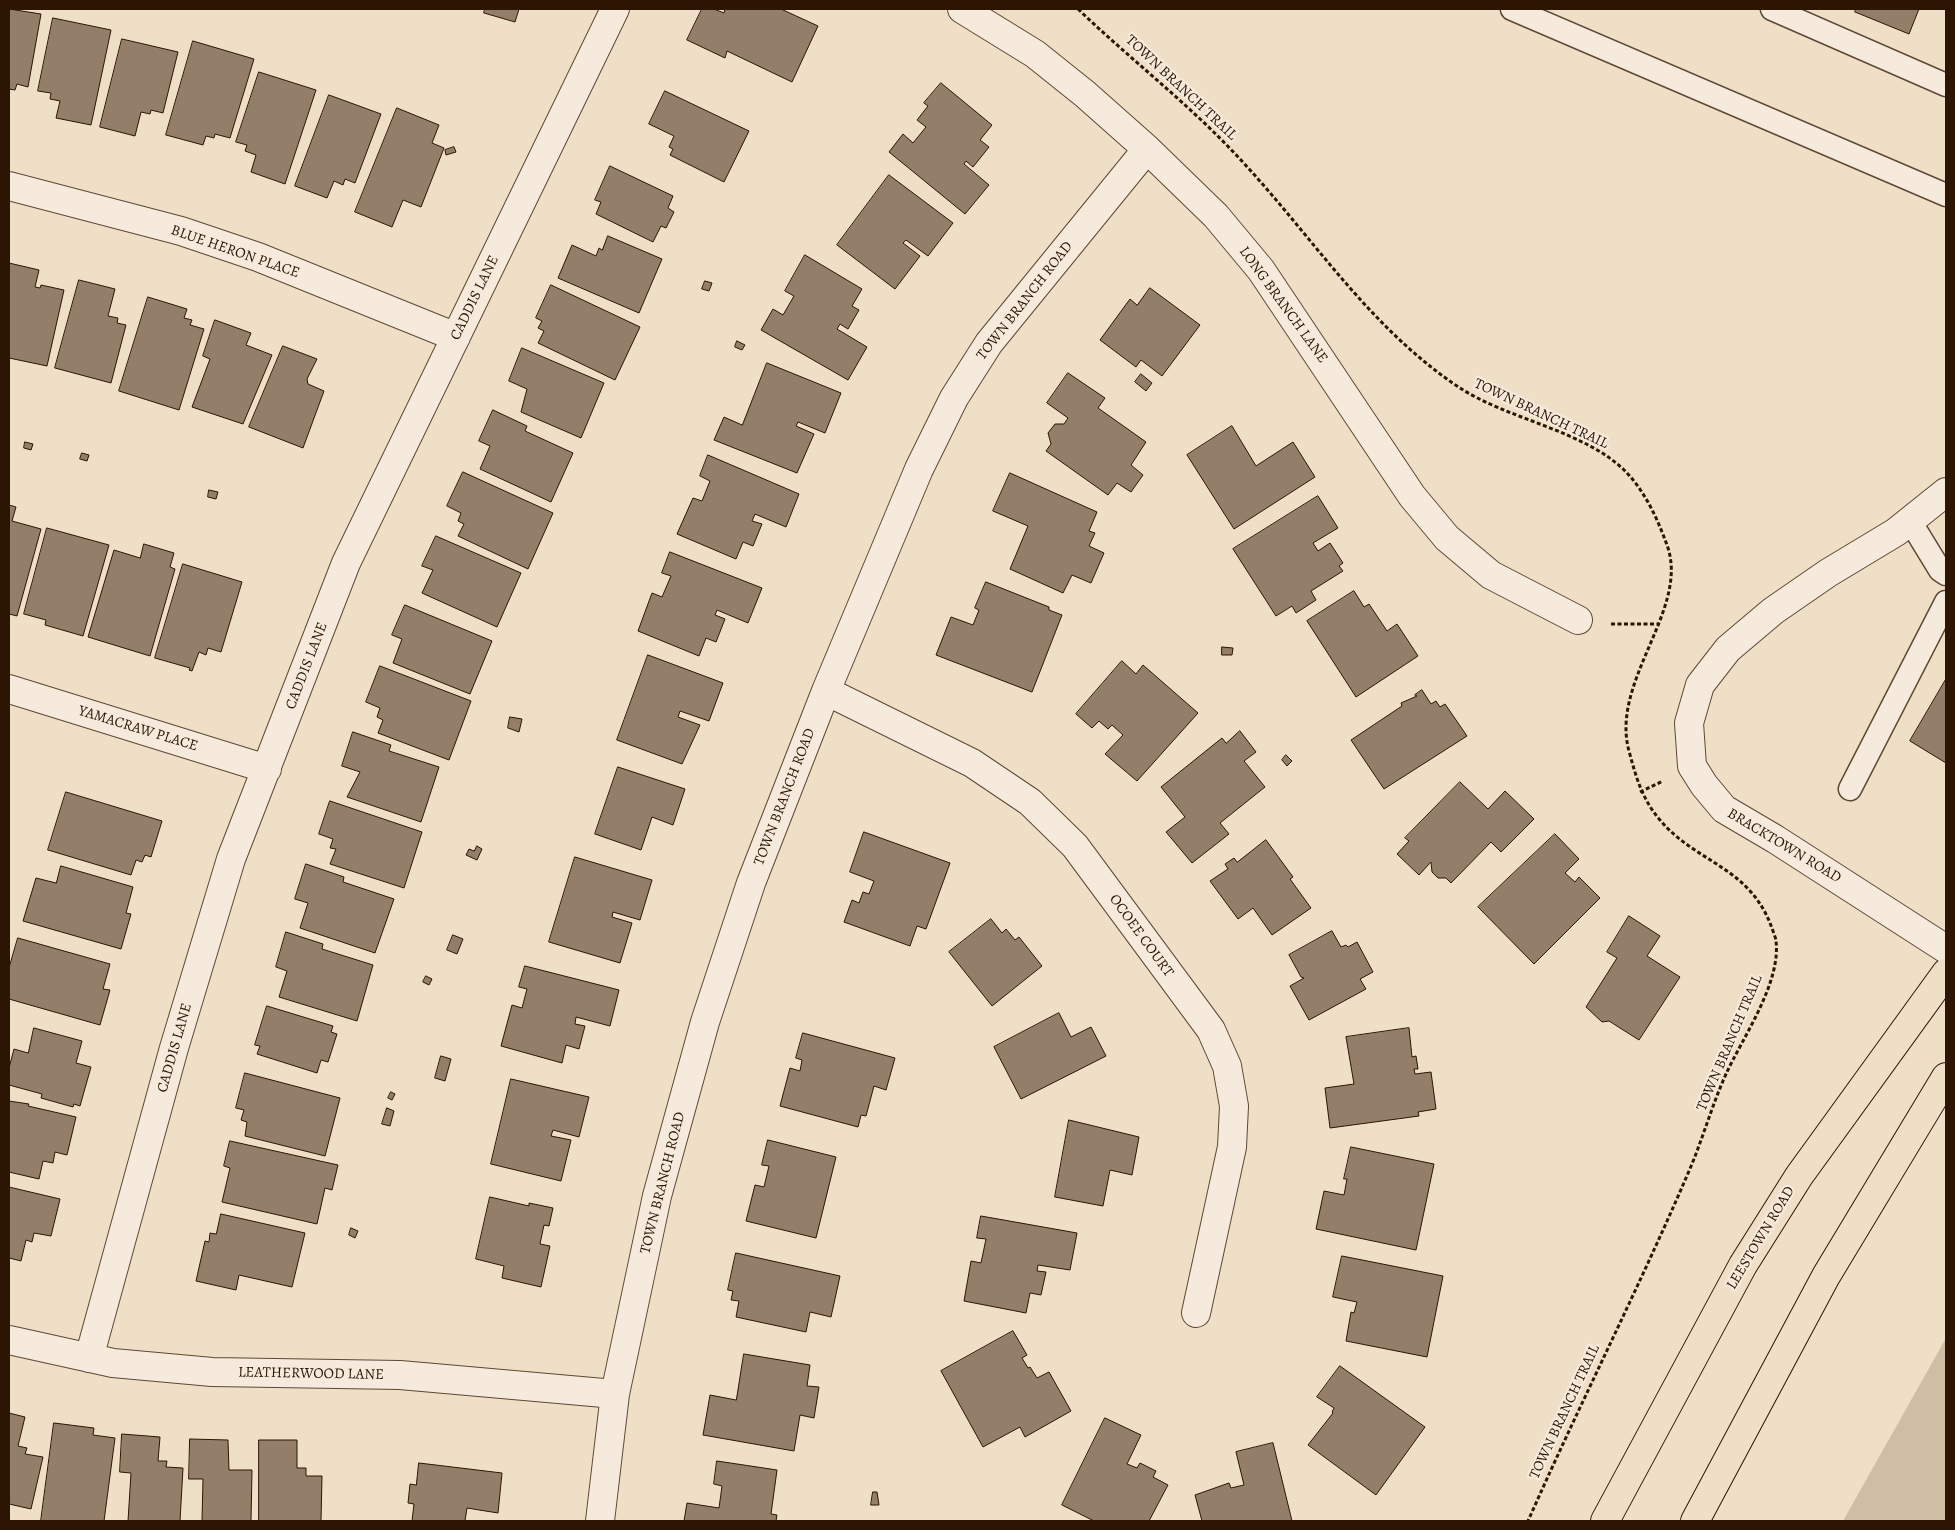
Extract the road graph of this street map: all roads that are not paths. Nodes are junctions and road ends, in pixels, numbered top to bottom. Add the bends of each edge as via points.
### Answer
1 (615, 9) edge
2 (962, 9) edge
3 (1512, 9) edge
4 (1772, 9) edge
5 (1946, 84) edge
6 (1147, 149) junction
7 (9, 186) edge
8 (1946, 195) edge
9 (456, 337) junction
10 (1946, 492) edge
11 (1910, 521) junction
12 (1946, 574) edge
13 (1946, 602) edge
14 (1578, 620) dead end
15 (9, 689) edge
16 (826, 692) junction
17 (266, 769) junction
18 (1850, 788) dead end
19 (1946, 949) edge
20 (1946, 973) edge
21 (1946, 1077) edge
22 (1196, 1313) dead end
23 (9, 1340) edge
24 (89, 1358) junction
25 (615, 1394) junction
26 (600, 1521) edge
27 (1605, 1521) edge
28 (1695, 1521) edge

1 - 9 street, CADDIS LANE
2 - 6 street, LONG BRANCH LANE via 1035,54
3 - 8 lane
4 - 5 lane
6 - 14 street, LONG BRANCH LANE via 1216,216 1261,270 1412,496 1448,538 1491,575
6 - 16 street, TOWN BRANCH ROAD via 989,343 954,398 919,469
7 - 9 street, BLUE HERON PLACE via 181,231 258,257
9 - 17 street, CADDIS LANE via 346,563
10 - 11 street, BRACKTOWN ROAD
11 - 12 lane via 1940,570
11 - 19 street, BRACKTOWN ROAD via 1828,573 1728,649 1700,685 1689,723 1692,766 1724,809
13 - 18 lane
15 - 17 street, YAMACRAW PLACE
16 - 22 street, OCOEE COURT via 972,763 1030,802 1075,846 1211,1030 1227,1066 1234,1106 1232,1147
16 - 25 street, TOWN BRANCH ROAD via 751,883 705,1022 657,1196
17 - 24 street, CADDIS LANE via 232,859 177,1039
20 - 27 main road, LEESTOWN ROAD via 1798,1176 1743,1265
21 - 28 main road via 1826,1276
23 - 24 street, LEATHERWOOD LANE
24 - 25 street, LEATHERWOOD LANE via 212,1372 400,1375
25 - 26 street, TOWN BRANCH ROAD

